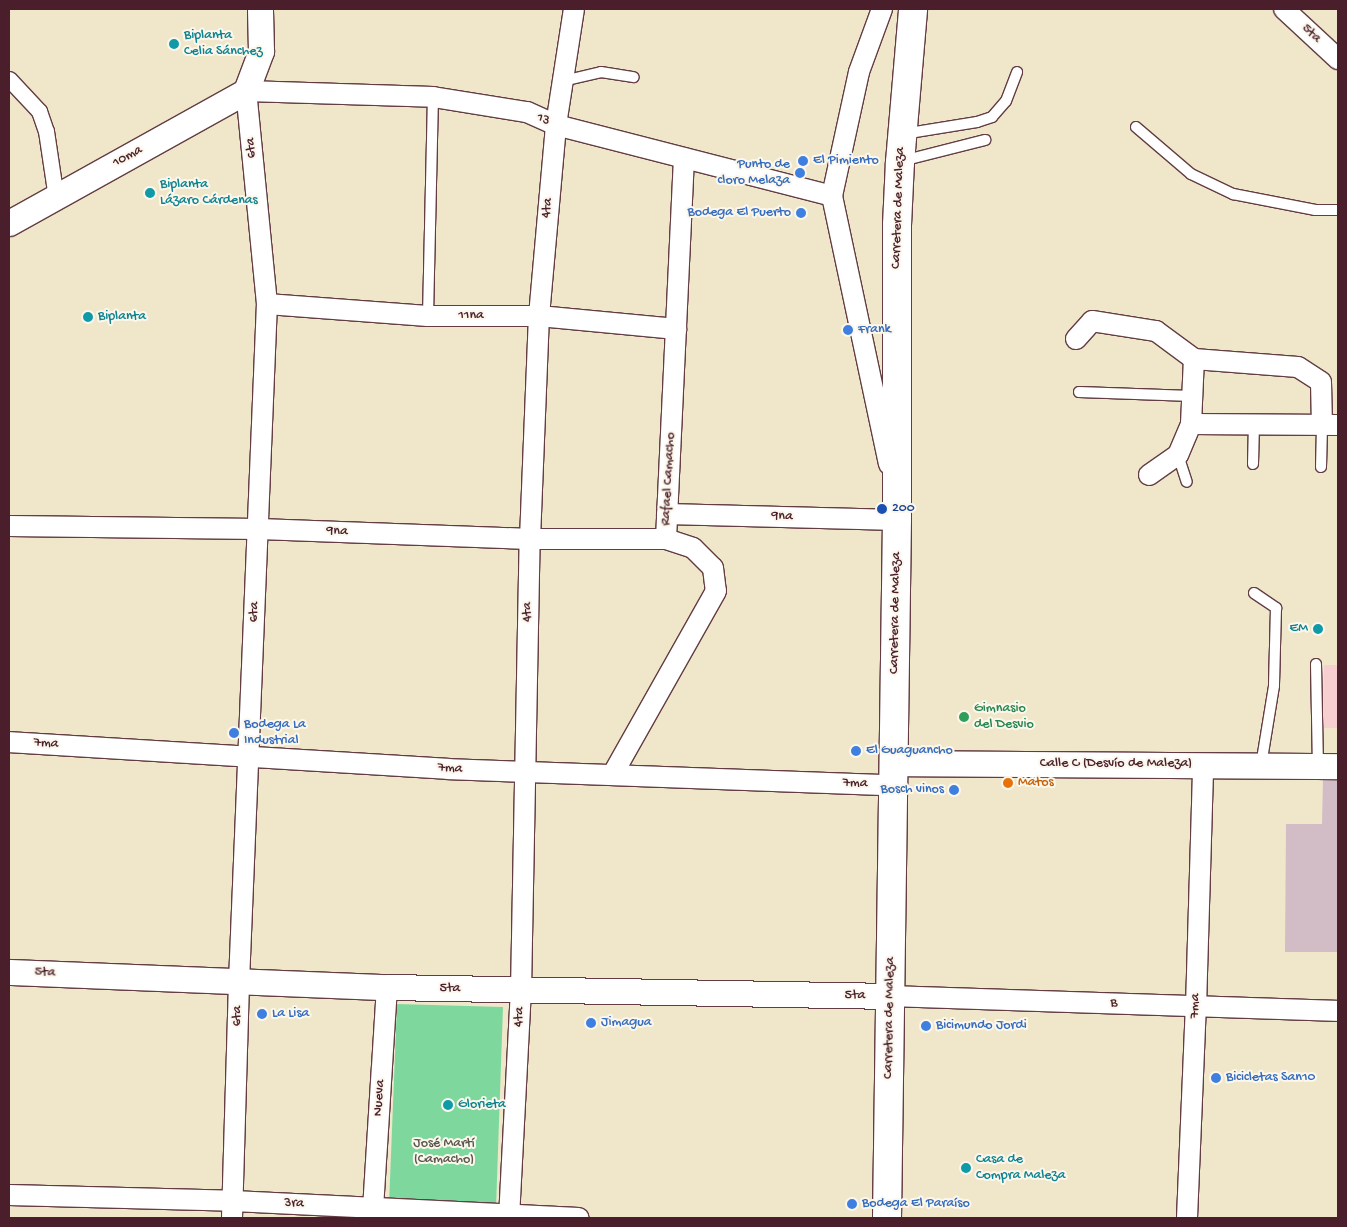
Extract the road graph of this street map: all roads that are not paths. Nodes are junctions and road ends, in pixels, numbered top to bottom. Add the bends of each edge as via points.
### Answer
1 (260, 9) edge
2 (574, 9) edge
3 (882, 9) edge
4 (913, 9) edge
5 (1284, 9) edge
6 (1338, 58) edge
7 (1017, 72) dead end
8 (634, 77) dead end
9 (9, 79) edge
10 (563, 81) junction
11 (246, 91) junction
12 (433, 97) junction
13 (556, 125) junction
14 (1136, 127) dead end
15 (902, 134) junction
16 (985, 140) dead end
17 (684, 158) junction
18 (900, 162) junction
19 (832, 196) junction
20 (56, 198) junction
21 (1338, 210) edge
22 (9, 223) edge
23 (267, 304) junction
24 (428, 316) junction
25 (539, 316) junction
26 (676, 329) junction
27 (1076, 339) dead end
28 (1194, 359) junction
29 (1079, 392) dead end
30 (1192, 396) junction
31 (1254, 423) junction
32 (1190, 424) junction
33 (1330, 425) edge
34 (1178, 455) junction
35 (1253, 464) dead end
36 (1321, 467) dead end
37 (1149, 475) dead end
38 (1187, 482) dead end
39 (897, 508) junction
40 (667, 514) junction
41 (9, 526) edge
42 (259, 529) junction
43 (530, 539) junction
44 (666, 539) junction
45 (1254, 593) dead end
46 (1316, 664) dead end
47 (9, 742) edge
48 (249, 756) junction
49 (1203, 764) junction
50 (1261, 765) junction
51 (1328, 766) edge
52 (524, 773) junction
53 (613, 774) junction
54 (893, 774) junction
55 (9, 972) edge
56 (239, 982) junction
57 (386, 987) junction
58 (521, 991) junction
59 (891, 996) junction
60 (1196, 1007) junction
61 (1338, 1011) edge
62 (9, 1194) edge
63 (373, 1209) junction
64 (233, 1210) edge
65 (509, 1217) edge
66 (579, 1218) edge
67 (887, 1218) edge
68 (1187, 1218) edge

1 - 11 street, 6ta via 261,51
2 - 10 street, 4ta
3 - 19 street via 859,72
4 - 15 main road, Carretera de Maleza
5 - 6 street, 5ta
7 - 15 lane via 1006,101 992,117
8 - 10 lane via 601,72
9 - 20 street via 39,111 46,131
10 - 13 street, 4ta
11 - 12 street, 13
11 - 20 street, 10ma
11 - 23 street, 6ta
12 - 13 street, 13 via 527,112
12 - 24 lane
13 - 17 street, 13
13 - 25 street, 4ta
14 - 21 lane via 1192,174 1233,194 1315,210
15 - 18 main road, Carretera de Maleza
16 - 18 lane
17 - 19 street, 13
17 - 26 street, Rafael Camacho
18 - 39 main road, Carretera de Maleza
19 - 39 street
20 - 22 street, 10ma
23 - 24 street, 11na
23 - 42 street, 6ta
24 - 25 street, 11na
25 - 26 street, 11na
25 - 43 street, 4ta
26 - 40 street, Rafael Camacho
27 - 28 street via 1092,320 1156,331
28 - 30 street
28 - 33 street via 1298,367 1321,382
29 - 30 lane
30 - 32 street
31 - 32 street
31 - 33 street
31 - 35 lane
32 - 34 street
33 - 36 lane
34 - 37 street
34 - 38 lane
39 - 40 street, 9na
39 - 54 main road, Carretera de Maleza
40 - 44 street, Rafael Camacho
41 - 42 street, 9na
42 - 43 street, 9na
42 - 48 street, 6ta
43 - 44 street, 9na
43 - 52 street, 4ta
44 - 53 street, Rafael Camacho via 694,548 713,568 716,591
45 - 50 lane via 1276,608 1274,686
46 - 51 lane
47 - 48 street, 7ma
48 - 52 street, 7ma
48 - 56 street, 6ta
49 - 50 street, Calle C (Desvío de Maleza)
49 - 54 street, Calle C (Desvío de Maleza)
49 - 60 street, 7ma
50 - 51 street, Calle C (Desvío de Maleza)
52 - 53 street, 7ma
52 - 58 street, 4ta
53 - 54 street, 7ma
54 - 59 main road, Carretera de Maleza
55 - 56 street, 5ta
56 - 57 street, 5ta
56 - 64 street, 6ta
57 - 58 street, 5ta
57 - 63 street, Nueva
58 - 59 street, 5ta
58 - 65 street, 4ta
59 - 60 street, B
59 - 67 main road, Carretera de Maleza
60 - 61 street, B
60 - 68 street, 7ma
62 - 64 street, 3ra
63 - 64 street, 3ra
63 - 65 street, 3ra
65 - 66 street, 3ra

